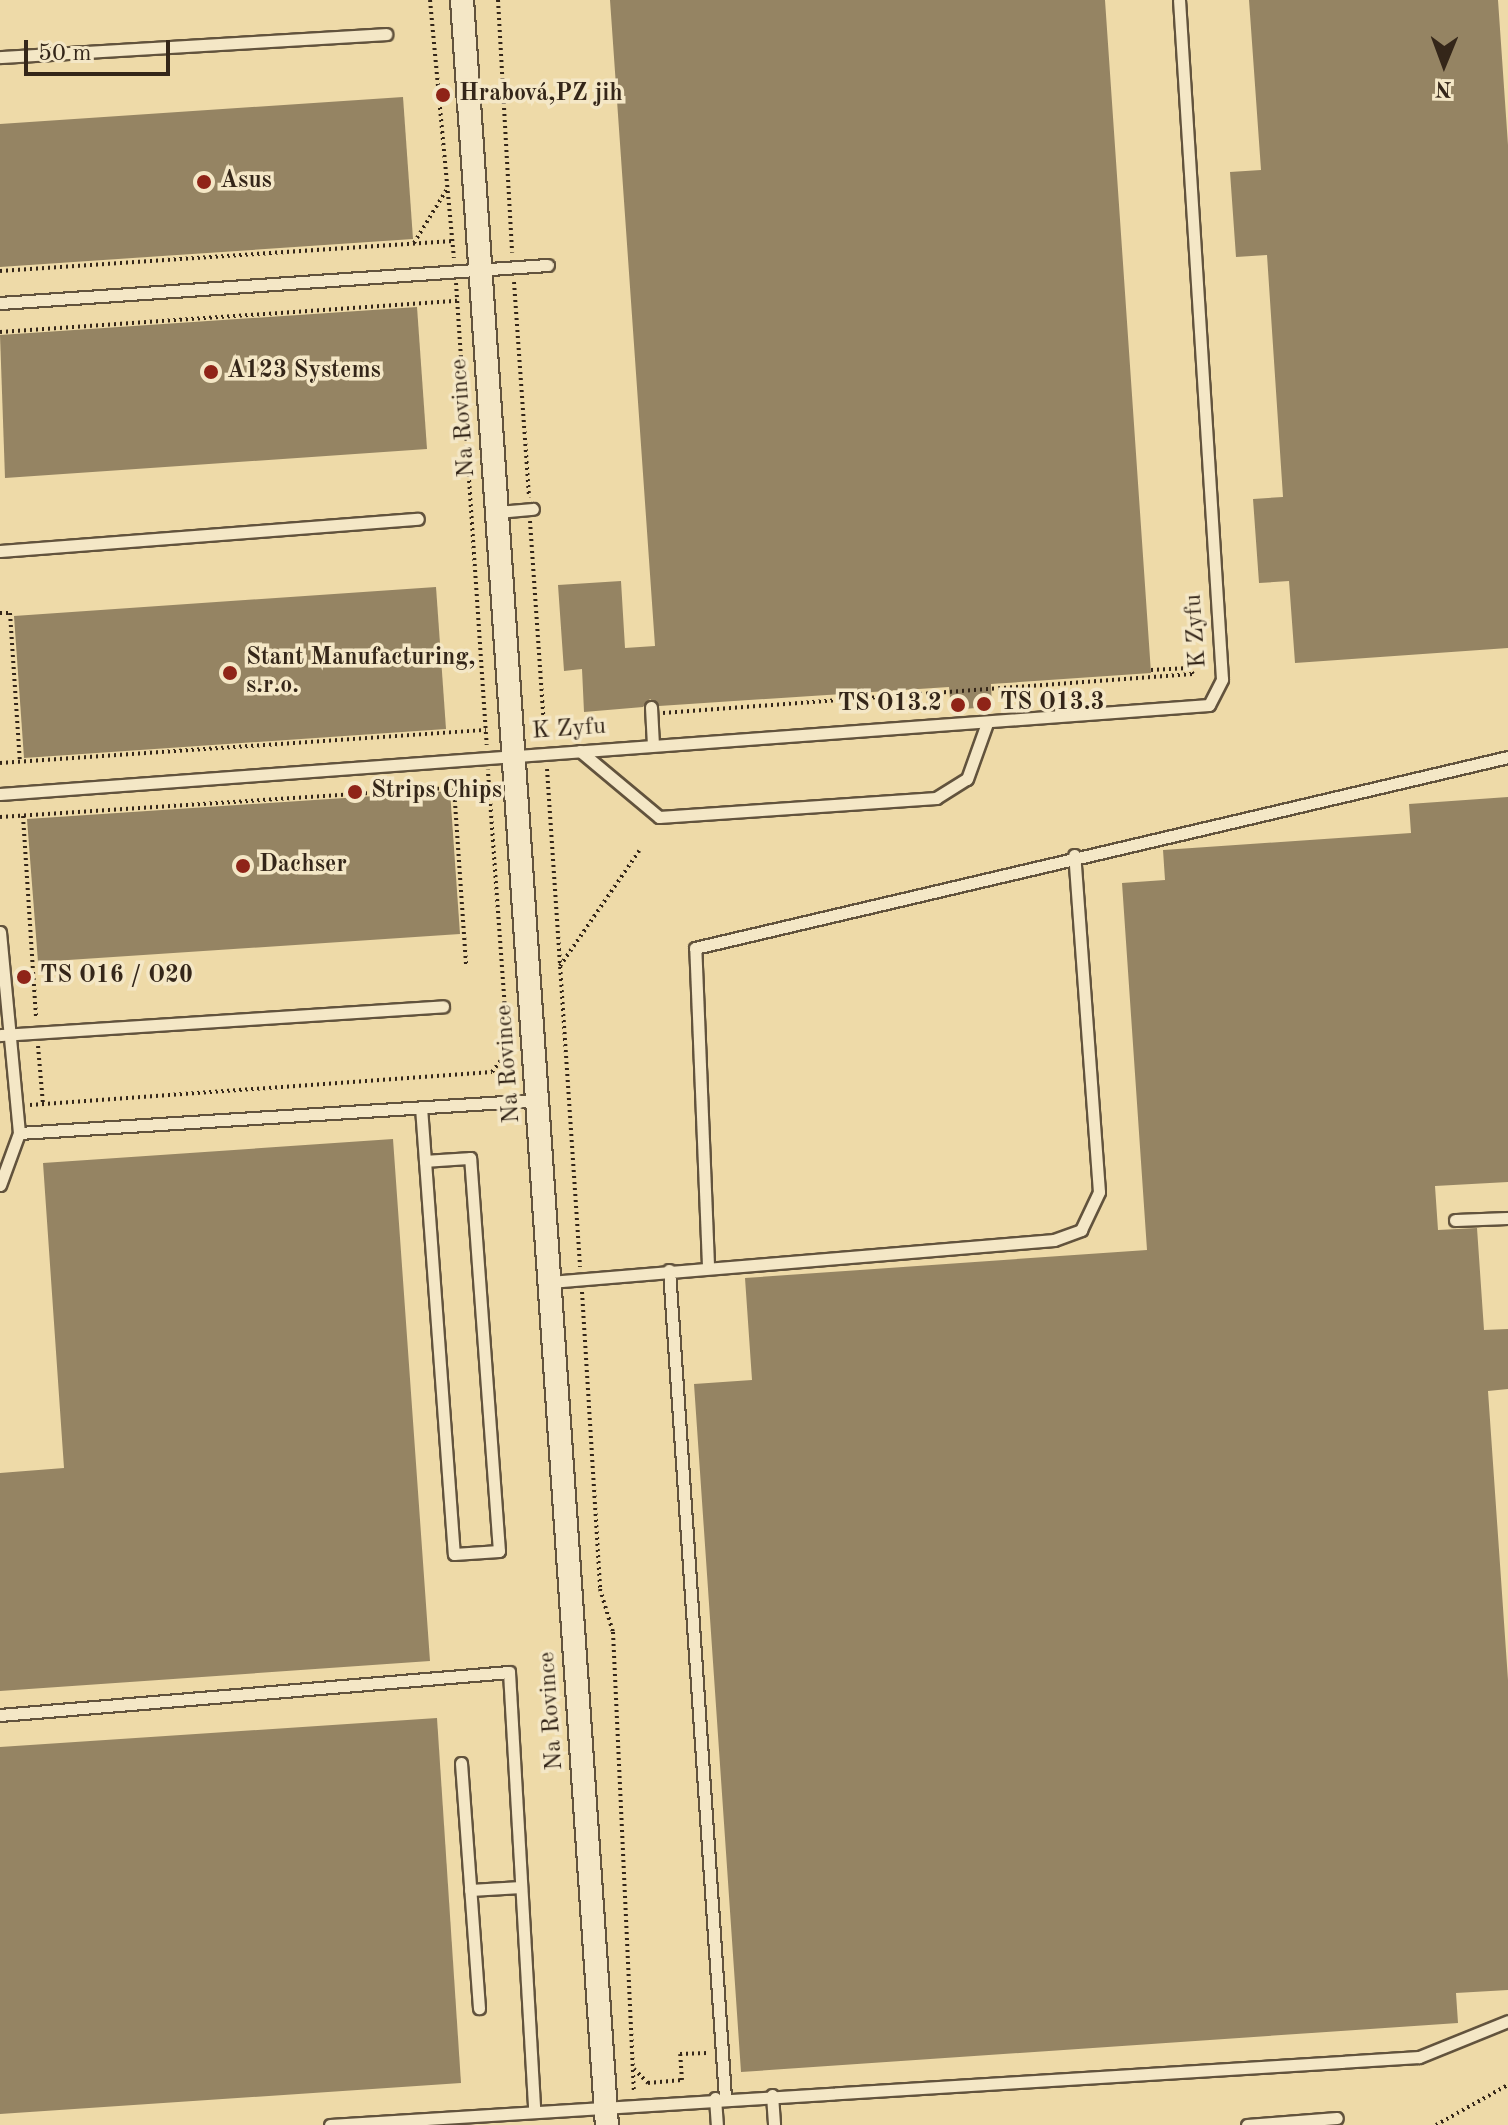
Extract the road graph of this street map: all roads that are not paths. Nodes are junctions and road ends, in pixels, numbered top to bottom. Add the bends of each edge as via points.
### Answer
1 (462, 0) edge
2 (1179, 0) edge
3 (386, 34) dead end
4 (0, 57) edge
5 (548, 265) dead end
6 (479, 271) junction
7 (0, 303) edge
8 (531, 510) road end
9 (497, 512) junction
10 (418, 519) dead end
11 (0, 551) edge
12 (651, 711) road end
13 (987, 723) junction
14 (653, 745) junction
15 (580, 751) junction
16 (516, 756) junction
17 (1508, 757) edge
18 (0, 794) edge
19 (1074, 855) junction
20 (0, 932) edge
21 (443, 1006) dead end
22 (4, 1035) edge
23 (537, 1100) junction
24 (421, 1107) junction
25 (19, 1133) junction
26 (425, 1161) junction
27 (0, 1185) edge
28 (1508, 1218) edge
29 (1455, 1220) dead end
30 (708, 1265) junction
31 (669, 1270) junction
32 (550, 1282) junction
33 (0, 1715) edge
34 (461, 1763) dead end
35 (521, 1887) junction
36 (470, 1890) junction
37 (479, 2008) dead end
38 (1508, 2021) edge
39 (772, 2095) junction
40 (720, 2098) junction
41 (534, 2110) junction
42 (606, 2115) edge
43 (1337, 2118) dead end
44 (330, 2125) edge
45 (717, 2125) edge
46 (774, 2125) edge
47 (1247, 2125) edge
48 (1257, 2125) edge

1 - 6 street, Na Rovince
2 - 13 lane, K Zyfu via 1220,688 1202,708
3 - 4 lane
5 - 6 lane
6 - 7 lane
6 - 9 street, Na Rovince
8 - 9 lane
9 - 16 street, Na Rovince
10 - 11 lane
12 - 14 lane
13 - 14 lane, K Zyfu
13 - 15 lane via 967,779 936,798 659,817
14 - 15 lane, K Zyfu
15 - 16 lane, K Zyfu
16 - 18 lane, K Zyfu
16 - 23 street, Na Rovince
17 - 19 lane
19 - 30 lane via 695,948
19 - 30 lane via 1099,1192 1091,1219 1054,1240
20 - 22 lane
21 - 22 lane
22 - 25 lane
23 - 24 lane
23 - 32 street, Na Rovince
24 - 25 lane
24 - 26 lane
25 - 27 lane
26 - 26 lane via 454,1554 499,1551 470,1158
28 - 29 lane
30 - 31 lane
31 - 32 lane
31 - 40 lane via 722,2052
32 - 42 street, Na Rovince
33 - 35 lane via 509,1672
34 - 36 lane
35 - 36 lane
35 - 41 lane
36 - 37 lane
38 - 39 lane via 1419,2057
39 - 40 lane
39 - 46 lane
40 - 42 lane via 634,2103
40 - 45 lane
41 - 42 lane
41 - 44 lane
43 - 48 lane
47 - 48 lane

